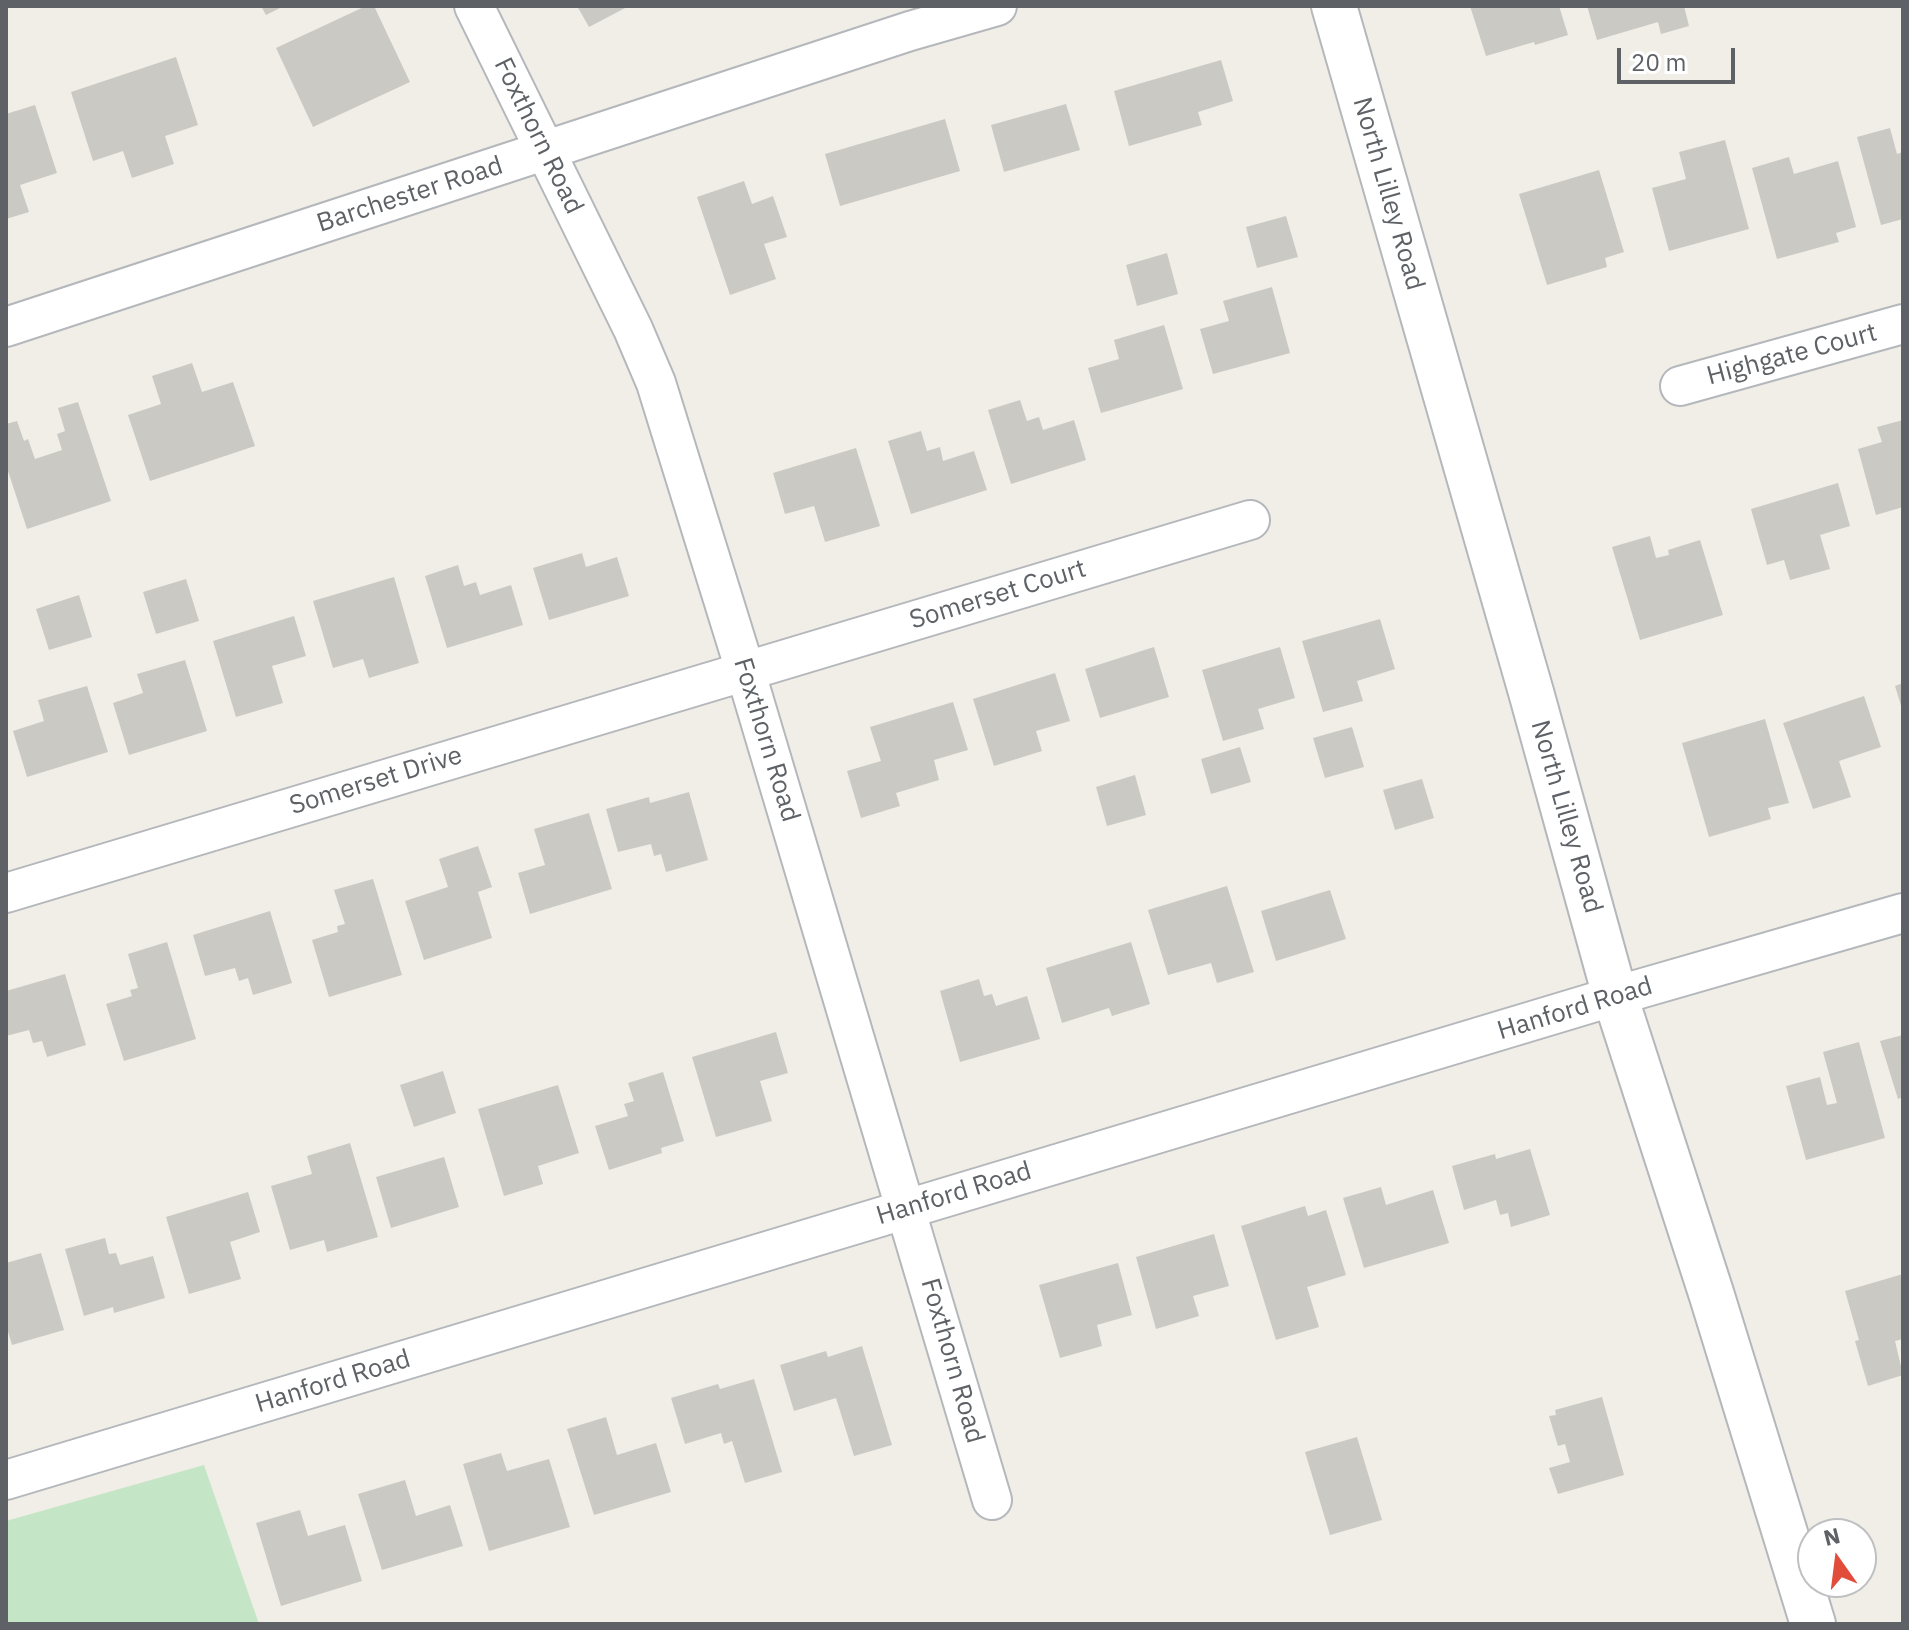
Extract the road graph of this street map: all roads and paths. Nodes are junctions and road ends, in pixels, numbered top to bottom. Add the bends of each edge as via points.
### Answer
1 (474, 6) edge
2 (997, 6) edge
3 (1334, 6) edge
4 (545, 151) junction
5 (1903, 324) edge
6 (6, 327) edge
7 (1680, 386) dead end
8 (1250, 520) dead end
9 (745, 670) junction
10 (6, 893) edge
11 (1903, 913) edge
12 (1615, 996) junction
13 (907, 1208) junction
14 (6, 1480) edge
15 (992, 1500) dead end
16 (1813, 1624) edge

1 - 4 street, Foxthorn Road
2 - 4 street, Barchester Road
3 - 12 street, North Lilley Road
4 - 6 street, Barchester Road
4 - 9 street, Foxthorn Road via 656,383
5 - 7 street, Highgate Court
8 - 9 street, Somerset Court
9 - 10 street, Somerset Drive
9 - 13 street, Foxthorn Road
11 - 12 street, Hanford Road
12 - 13 street, Hanford Road
12 - 16 street, North Lilley Road
13 - 14 street, Hanford Road
13 - 15 street, Foxthorn Road

